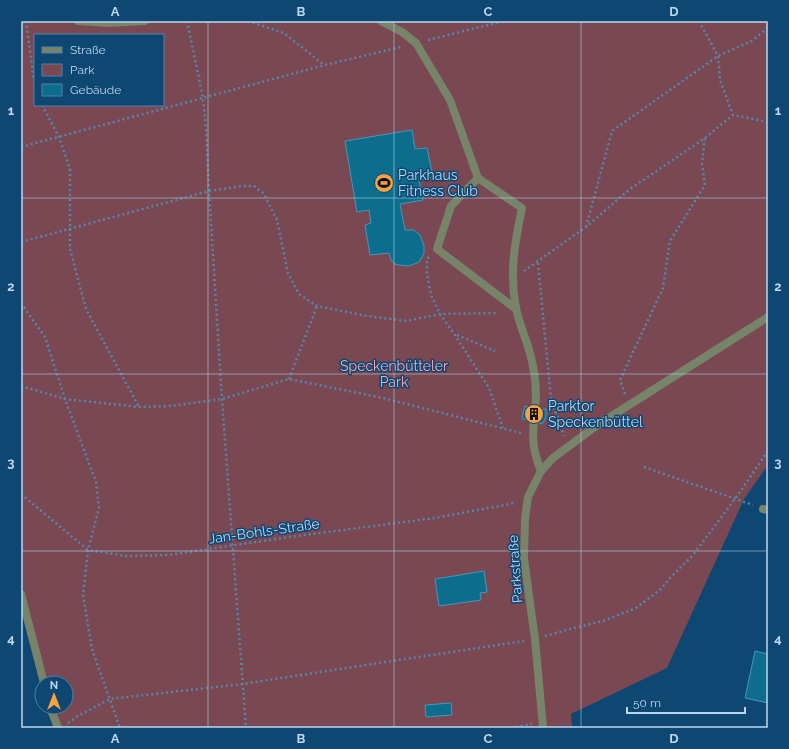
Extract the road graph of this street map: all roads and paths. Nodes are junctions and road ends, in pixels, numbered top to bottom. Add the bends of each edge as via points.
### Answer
1 (26, 21) edge
2 (78, 21) edge
3 (146, 21) edge
4 (187, 21) edge
5 (248, 21) edge
6 (381, 21) edge
7 (504, 21) edge
8 (699, 21) edge
9 (768, 28) edge
10 (416, 43) junction
11 (718, 56) junction
12 (325, 65) junction
13 (34, 81) edge
14 (203, 98) junction
15 (43, 106) edge
16 (733, 115) junction
17 (768, 122) edge
18 (59, 136) junction
19 (705, 138) junction
20 (21, 147) edge
21 (478, 178) junction
22 (209, 191) junction
23 (71, 227) junction
24 (586, 227) junction
25 (21, 242) edge
26 (437, 249) junction
27 (538, 263) junction
28 (512, 279) junction
29 (21, 303) edge
30 (317, 306) junction
31 (516, 308) junction
32 (496, 313) dead end
33 (440, 314) junction
34 (768, 317) edge
35 (455, 334) junction
36 (495, 351) dead end
37 (289, 379) junction
38 (21, 386) edge
39 (65, 399) junction
40 (222, 399) junction
41 (629, 406) junction
42 (139, 407) junction
43 (535, 409) dead end
44 (534, 419) dead end
45 (503, 428) junction
46 (533, 438) junction
47 (568, 446) junction
48 (768, 451) edge
49 (644, 467) dead end
50 (540, 471) junction
51 (21, 494) edge
52 (528, 497) junction
53 (735, 499) junction
54 (765, 509) edge
55 (232, 545) junction
56 (88, 550) junction
57 (21, 594) edge
58 (535, 639) junction
59 (42, 675) edge
60 (242, 684) junction
61 (110, 699) junction
62 (53, 715) edge
63 (67, 724) dead end
64 (543, 725) edge
65 (58, 728) edge
66 (120, 728) edge
67 (246, 728) edge
68 (511, 728) edge

1 - 13 path
2 - 3 street
4 - 14 path
5 - 12 path via 284,33
6 - 10 street
7 - 10 path
8 - 11 path
9 - 11 path via 750,42
10 - 12 path
10 - 21 street via 450,100
11 - 16 path via 720,80
11 - 24 path via 612,130
12 - 14 path
14 - 18 path
14 - 22 path
15 - 18 path
16 - 17 path
16 - 19 path
18 - 20 path
18 - 23 path via 70,169
19 - 24 path via 630,188
19 - 41 path via 702,164 705,185 670,241 663,288 620,380
21 - 26 street via 451,206
21 - 28 street via 522,208 513,255
22 - 23 path
22 - 30 path via 254,186 264,194 278,220 288,273 299,294
22 - 40 path
23 - 25 path
23 - 42 path via 70,249 86,309
24 - 27 path
26 - 31 street
26 - 33 path via 427,259 427,273 430,295
27 - 28 path
27 - 47 path via 551,399
28 - 31 street
29 - 39 path via 45,337
30 - 33 path via 406,321
30 - 37 path
31 - 43 street via 531,358
32 - 33 path
33 - 35 path
34 - 41 street, Parkstraße
35 - 36 path
35 - 45 path via 488,388
37 - 40 path
37 - 45 path via 383,398
38 - 39 path
39 - 42 path
39 - 56 path via 96,482 99,508
40 - 42 path via 171,406
40 - 55 path
41 - 47 street, Parkstraße
44 - 46 street
45 - 46 path
46 - 50 street via 534,453
47 - 50 street, Parkstraße
48 - 53 path
49 - 53 path
50 - 52 street, Parkstraße
51 - 56 path
52 - 55 path, Jan-Bohls-Straße via 510,504 435,518
52 - 58 street, Parkstraße via 524,559
53 - 54 path
53 - 58 path via 693,555 661,589 636,608 604,622
55 - 56 path, Jan-Bohls-Straße via 168,555 126,556
55 - 60 path
56 - 61 path via 83,595 92,649
57 - 59 street
58 - 60 path
58 - 64 street, Parkstraße
60 - 61 path
60 - 67 path
61 - 63 path
61 - 66 path
62 - 65 street
64 - 68 path

